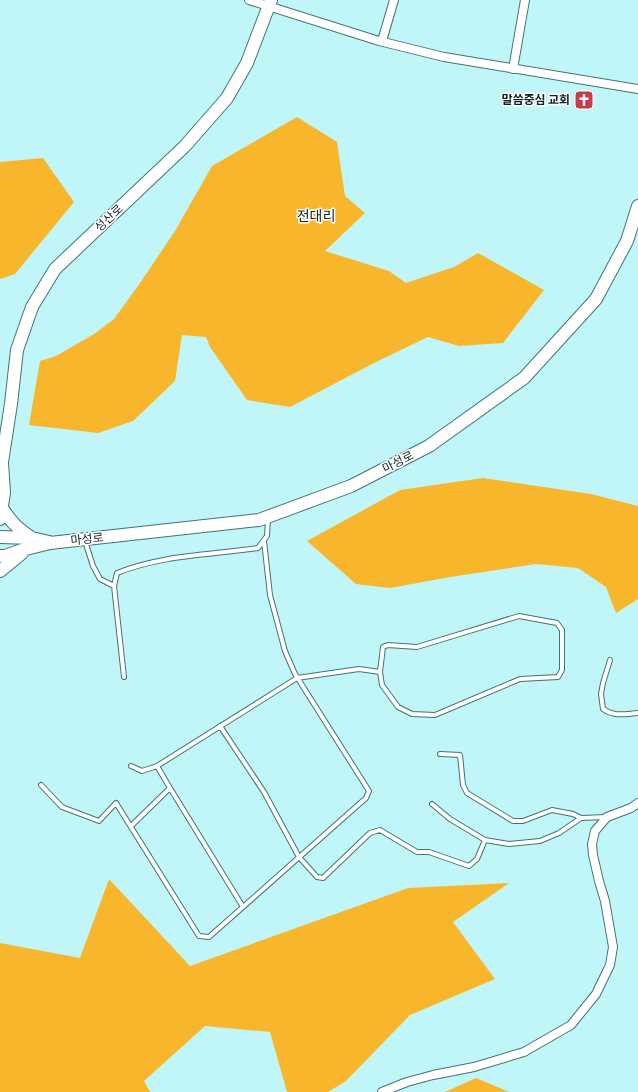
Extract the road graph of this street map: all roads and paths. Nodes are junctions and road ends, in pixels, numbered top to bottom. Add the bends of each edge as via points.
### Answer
1 (250, 0) edge
2 (394, 0) edge
3 (525, 0) edge
4 (270, 3) edge
5 (382, 41) junction
6 (513, 69) junction
7 (638, 89) edge
8 (638, 206) edge
9 (1, 466) edge
10 (1, 513) edge
11 (268, 517) junction
12 (0, 537) edge
13 (85, 539) junction
14 (264, 541) junction
15 (30, 543) junction
16 (0, 544) edge
17 (0, 555) edge
18 (0, 571) edge
19 (114, 586) junction
20 (610, 660) dead end
21 (380, 672) junction
22 (124, 677) dead end
23 (297, 678) junction
24 (638, 713) edge
25 (220, 726) junction
26 (440, 754) dead end
27 (131, 766) dead end
28 (157, 766) junction
29 (41, 784) dead end
30 (170, 788) junction
31 (638, 803) edge
32 (432, 804) dead end
33 (607, 817) junction
34 (581, 818) junction
35 (131, 826) junction
36 (485, 840) junction
37 (299, 857) junction
38 (243, 907) junction
39 (382, 1092) edge

1 - 4 street
2 - 5 street
3 - 6 street
4 - 5 street
4 - 9 main road, 성산로 via 247,63 227,98 185,146 56,269 32,307 17,350
5 - 6 street via 444,57
6 - 7 street
8 - 11 main road, 마성로 via 628,242 596,299 524,378 429,446 351,486
9 - 10 main road, 성산로 via 4,493
10 - 15 main road
11 - 13 main road, 마성로
11 - 14 lane via 267,536
12 - 15 main road
13 - 15 main road, 마성로
13 - 19 lane via 100,579
14 - 19 lane via 258,548 159,560 129,568 117,573
14 - 23 lane via 270,595 285,651
15 - 17 main road, 마성로 via 22,550 5,556
15 - 18 main road
16 - 17 main road
19 - 22 lane
20 - 24 lane via 601,694 603,709 610,714
21 - 21 lane via 382,685 398,707 412,714 435,715 520,679 558,677 562,670 562,630 556,623 519,616 417,646 388,645 383,647
21 - 23 lane via 359,668
23 - 25 lane
23 - 37 lane via 368,791 366,798
25 - 28 lane
25 - 37 lane via 264,792
26 - 34 lane via 460,755 463,785 467,793 513,821 523,821 552,810
27 - 28 lane via 142,771
28 - 30 lane
29 - 35 lane via 62,807 99,822 116,803
30 - 35 lane
30 - 38 lane
31 - 33 street
32 - 36 lane via 450,819
33 - 34 lane
33 - 39 street via 595,832 592,844 613,947 610,965 596,994 571,1025 524,1052 474,1067 407,1082
34 - 36 lane via 559,833 540,841 509,844
35 - 38 lane via 199,936 209,937
36 - 37 lane via 477,859 469,866 429,852 417,852 380,830 370,833 323,878 317,877
37 - 38 lane

